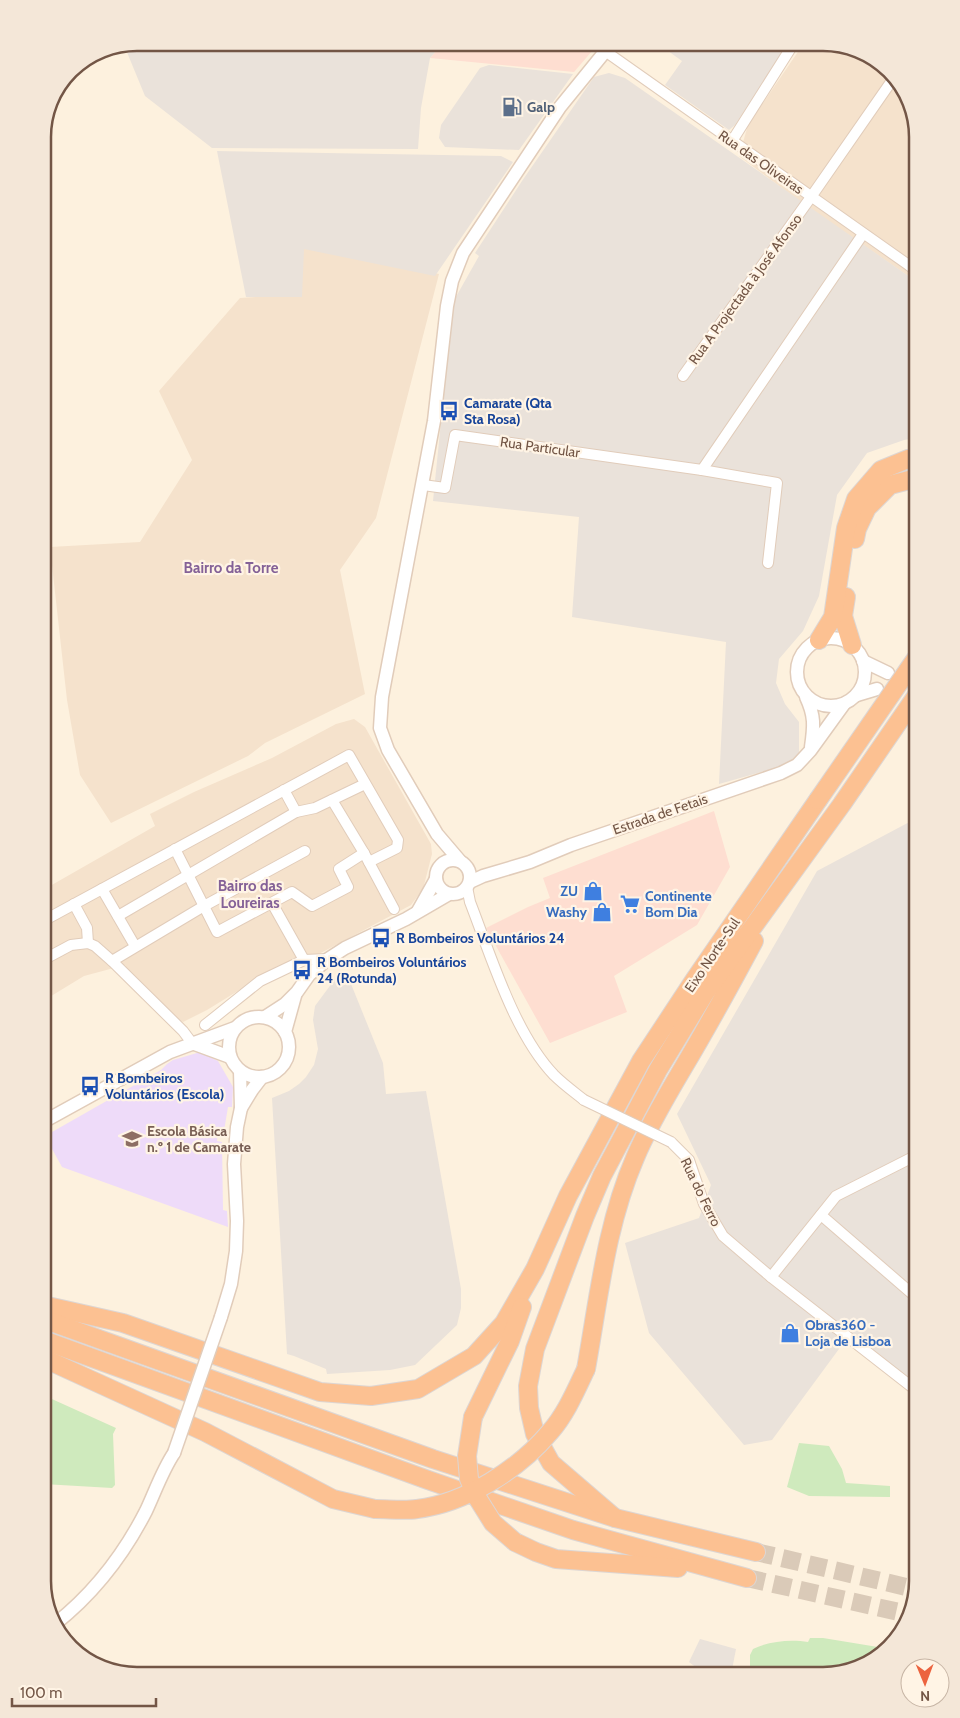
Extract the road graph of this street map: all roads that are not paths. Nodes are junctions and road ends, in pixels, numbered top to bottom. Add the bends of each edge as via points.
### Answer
1 (606, 51) edge
2 (614, 51) edge
3 (789, 51) edge
4 (889, 83) edge
5 (732, 141) junction
6 (811, 197) junction
7 (863, 234) junction
8 (909, 266) edge
9 (683, 376) dead end
10 (909, 459) edge
11 (702, 470) junction
12 (909, 480) edge
13 (422, 485) junction
14 (768, 563) dead end
15 (819, 640) junction
16 (852, 645) junction
17 (863, 661) junction
18 (909, 670) edge
19 (888, 673) dead end
20 (877, 689) dead end
21 (857, 695) junction
22 (806, 697) junction
23 (844, 704) junction
24 (909, 708) edge
25 (810, 751) junction
26 (365, 784) junction
27 (284, 790) junction
28 (332, 800) junction
29 (296, 812) junction
30 (437, 834) junction
31 (175, 849) junction
32 (305, 851) dead end
33 (367, 858) junction
34 (463, 862) junction
35 (506, 869) junction
36 (437, 873) junction
37 (188, 876) junction
38 (785, 884) junction
39 (102, 889) junction
40 (462, 889) junction
41 (272, 903) junction
42 (74, 904) junction
43 (204, 906) junction
44 (394, 909) dead end
45 (418, 911) junction
46 (118, 916) junction
47 (51, 917) edge
48 (88, 943) junction
49 (136, 946) junction
50 (51, 956) edge
51 (328, 959) junction
52 (304, 960) junction
53 (112, 961) junction
54 (297, 992) junction
55 (265, 1018) junction
56 (205, 1025) dead end
57 (235, 1028) junction
58 (285, 1032) junction
59 (192, 1043) junction
60 (230, 1056) junction
61 (240, 1071) junction
62 (262, 1077) junction
63 (241, 1108) junction
64 (51, 1117) edge
65 (909, 1160) edge
66 (821, 1215) junction
67 (535, 1269) junction
68 (771, 1277) junction
69 (909, 1290) edge
70 (51, 1307) edge
71 (51, 1322) edge
72 (51, 1343) edge
73 (51, 1362) edge
74 (909, 1384) edge
75 (615, 1518) junction
76 (756, 1552) tunnel mouth
77 (721, 1571) junction
78 (747, 1578) tunnel mouth
79 (61, 1619) edge

1 - 13 street via 560,107 463,253 447,306 434,422
2 - 5 street, Rua das Oliveiras
3 - 5 street
4 - 6 street, Rua A Projectada à José Afonso
5 - 6 street, Rua das Oliveiras
6 - 7 street, Rua das Oliveiras
6 - 9 street, Rua A Projectada à José Afonso
7 - 8 street, Rua das Oliveiras
7 - 11 street
10 - 15 highway via 881,470 856,499 846,528 832,617
11 - 13 street, Rua Particular via 455,435 445,488
11 - 14 street, Rua Particular via 776,483
12 - 16 highway via 890,485 867,508 857,529 844,616
13 - 30 street via 382,697 380,728 388,750
15 - 16 street via 842,639
15 - 22 street via 807,647 799,658 798,685
16 - 17 street
17 - 19 street
17 - 21 street via 865,673
18 - 67 highway, Eixo Norte-Sul, bridge via 641,1061 568,1196
20 - 21 street
21 - 23 street
22 - 23 street via 831,707
22 - 25 street via 814,713
23 - 25 street, Estrada de Fetais
24 - 38 highway
25 - 35 street, Estrada de Fetais via 797,765 782,773
26 - 27 street via 349,755
26 - 28 street
26 - 33 street via 398,840 398,848
27 - 29 street
27 - 31 street
28 - 29 street
28 - 33 street
29 - 37 street
30 - 34 street
30 - 36 street
31 - 37 street
31 - 39 street
32 - 43 street
33 - 41 street via 339,869 348,887 312,906 292,892
33 - 44 street
34 - 35 street, Estrada de Fetais
34 - 36 street via 448,860
34 - 40 street via 471,876
35 - 40 street, Estrada de Fetais via 483,876
36 - 40 street via 440,889
36 - 45 street
37 - 43 street
37 - 46 street
38 - 73 highway, bridge via 635,1157 613,1217 586,1369 570,1402 551,1432 516,1465 484,1486 454,1500 417,1509 375,1509 334,1499 205,1432
38 - 75 highway via 705,994 658,1070 602,1176 535,1349 528,1386 535,1434 551,1463
39 - 42 street
39 - 46 street
40 - 45 street, Estrada de Fetais
40 - 68 street, Rua do Ferro, bridge via 505,993 533,1047 554,1074 584,1100 671,1142 689,1160 704,1204 723,1236
41 - 43 street via 217,932
41 - 52 street
42 - 47 street
42 - 48 street via 87,928
43 - 49 street
45 - 51 street, Estrada de Fetais
46 - 49 street
48 - 50 street via 71,945
48 - 53 street
49 - 53 street
51 - 52 street
51 - 54 street, Estrada de Fetais
52 - 56 street via 260,981
53 - 59 street via 183,1030
54 - 55 street
54 - 58 street
55 - 57 street via 248,1018
55 - 58 street via 273,1020
57 - 59 street
57 - 60 street via 228,1047
58 - 62 street via 289,1042 286,1061 280,1069
59 - 60 street
59 - 64 street
60 - 61 street
61 - 62 street
61 - 63 street
62 - 63 street
63 - 79 street, bridge via 235,1155 237,1221 231,1284 174,1453 125,1547 86,1596
65 - 66 street via 836,1196
66 - 68 street
66 - 69 street
67 - 70 highway via 504,1323 474,1356 418,1388 371,1396 320,1392 123,1323
67 - 77 highway, bridge via 510,1341 473,1417 467,1456 469,1479 478,1499 493,1523 515,1542 556,1559
68 - 74 street, Rua do Ferro
71 - 75 highway via 433,1458
72 - 77 highway via 574,1530
75 - 76 highway
77 - 78 highway

